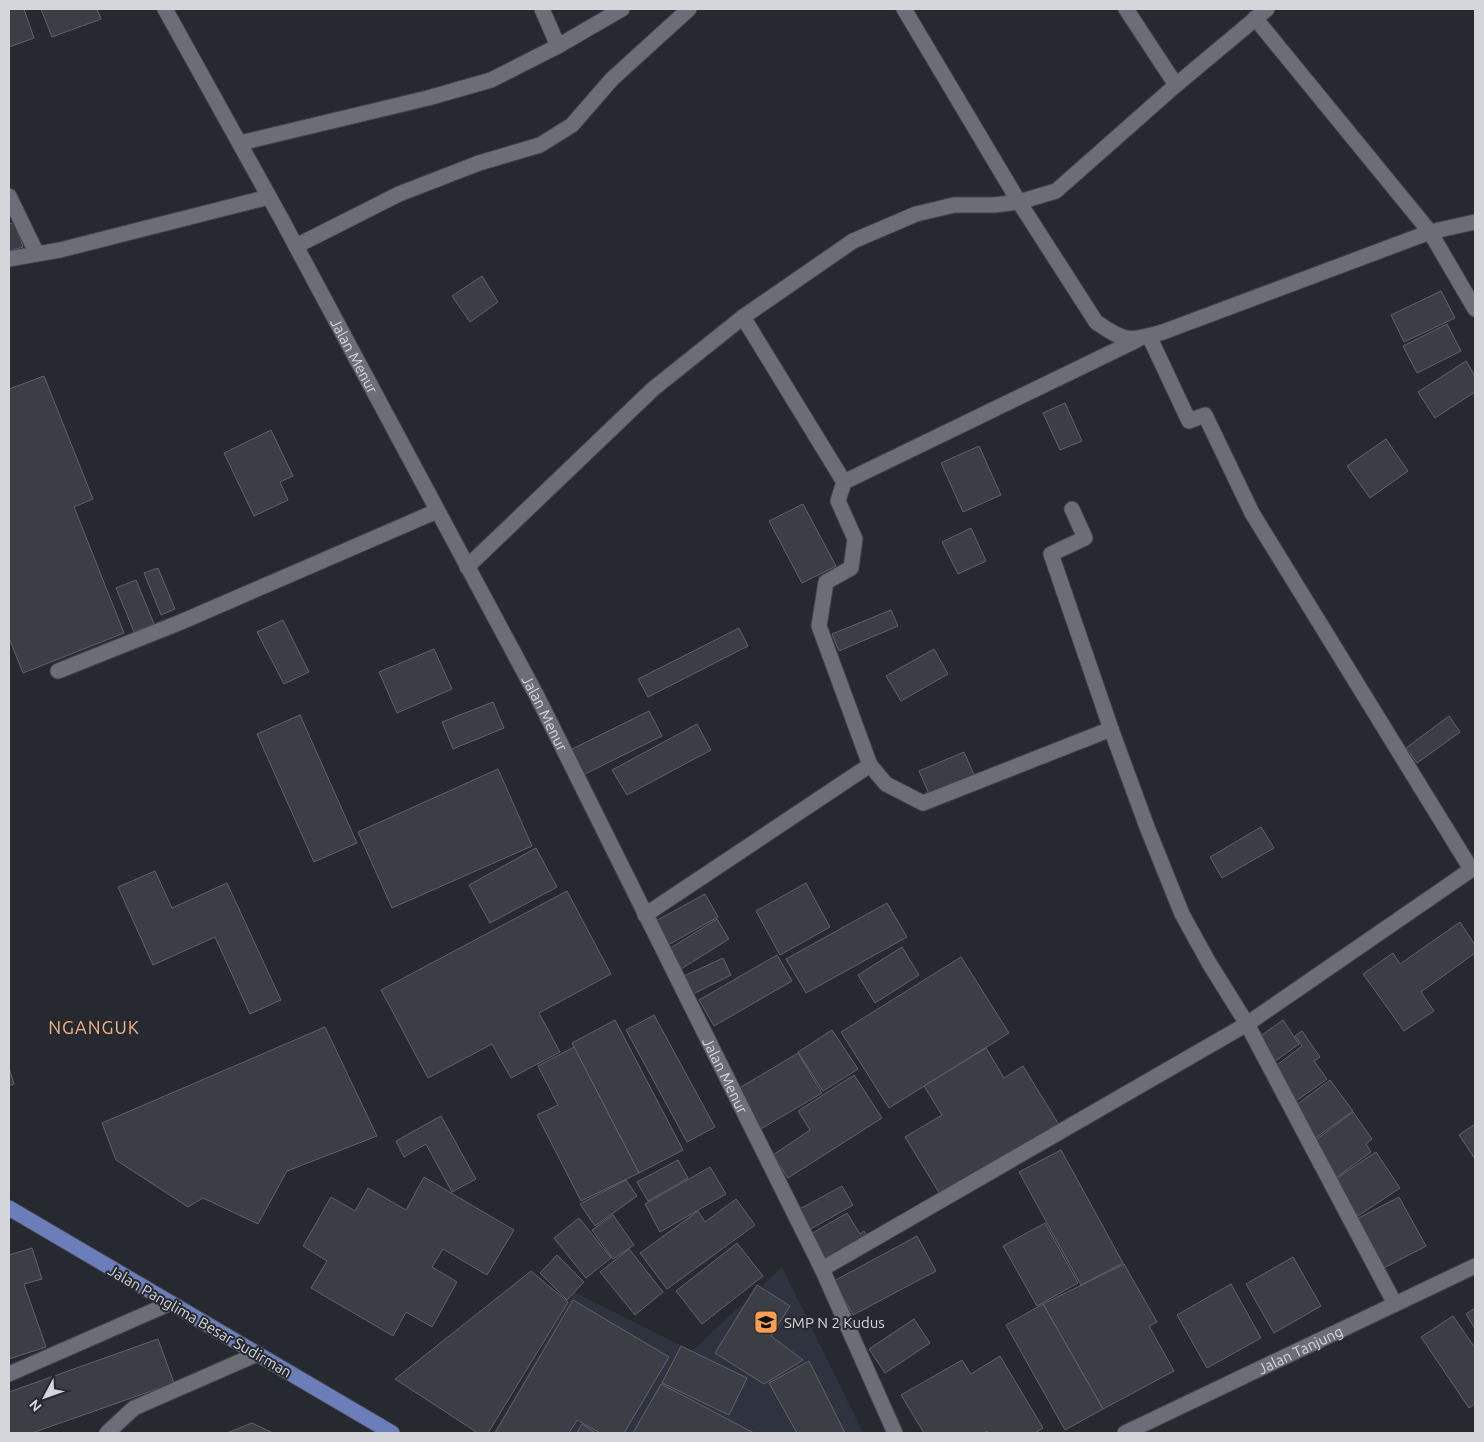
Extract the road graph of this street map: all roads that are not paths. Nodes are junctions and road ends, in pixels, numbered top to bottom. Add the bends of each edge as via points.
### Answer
1 (165, 9) edge
2 (542, 9) edge
3 (622, 9) edge
4 (688, 9) edge
5 (904, 9) edge
6 (1126, 9) edge
7 (1261, 13) edge
8 (558, 46) junction
9 (1176, 84) junction
10 (240, 143) junction
11 (9, 196) edge
12 (269, 197) junction
13 (1019, 202) junction
14 (1475, 222) edge
15 (1430, 232) junction
16 (296, 246) junction
17 (37, 254) junction
18 (9, 259) edge
19 (1475, 309) edge
20 (743, 317) junction
21 (1143, 338) junction
22 (844, 482) junction
23 (1072, 509) dead end
24 (437, 511) junction
25 (467, 567) junction
26 (58, 671) dead end
27 (1111, 729) junction
28 (870, 765) junction
29 (1473, 868) edge
30 (645, 915) junction
31 (1247, 1024) junction
32 (9, 1208) edge
33 (1475, 1266) edge
34 (822, 1269) junction
35 (171, 1303) junction
36 (1395, 1304) junction
37 (257, 1354) junction
38 (9, 1374) edge
39 (107, 1433) edge
40 (392, 1433) edge
41 (895, 1433) edge
42 (1125, 1433) edge

1 - 10 street, Jalan Menur
2 - 8 street
3 - 8 street
4 - 16 street via 612,79 572,125 540,145 479,163 399,194
5 - 13 street
6 - 9 street
7 - 9 street
7 - 15 street
8 - 10 street via 491,80
9 - 13 street via 1056,191
10 - 12 street, Jalan Menur
11 - 17 street
12 - 16 street, Jalan Menur
12 - 17 street
13 - 20 street via 954,205 916,214 853,241
13 - 21 street via 1096,322 1115,335
14 - 15 street
15 - 19 street
15 - 21 street
16 - 24 street, Jalan Menur
17 - 18 street
20 - 22 street
20 - 25 street via 653,389
21 - 22 street
21 - 29 street via 1189,421 1205,415 1252,513
22 - 28 street via 838,501 855,539 851,568 826,582 819,626
23 - 27 street via 1085,538 1051,554
24 - 25 street, Jalan Menur
24 - 26 street via 181,622
25 - 30 street, Jalan Menur via 538,698
27 - 28 street via 922,803 886,784
27 - 31 street via 1182,914
28 - 30 street
29 - 31 street
30 - 34 street, Jalan Menur
31 - 34 street
31 - 36 street
32 - 35 main road, Jalan Panglima Besar Sudirman
33 - 36 street, Jalan Tanjung
34 - 41 street, Jalan Menur
35 - 37 main road, Jalan Panglima Besar Sudirman
35 - 38 street
36 - 42 street, Jalan Tanjung
37 - 39 street via 134,1408
37 - 40 main road, Jalan Panglima Besar Sudirman

